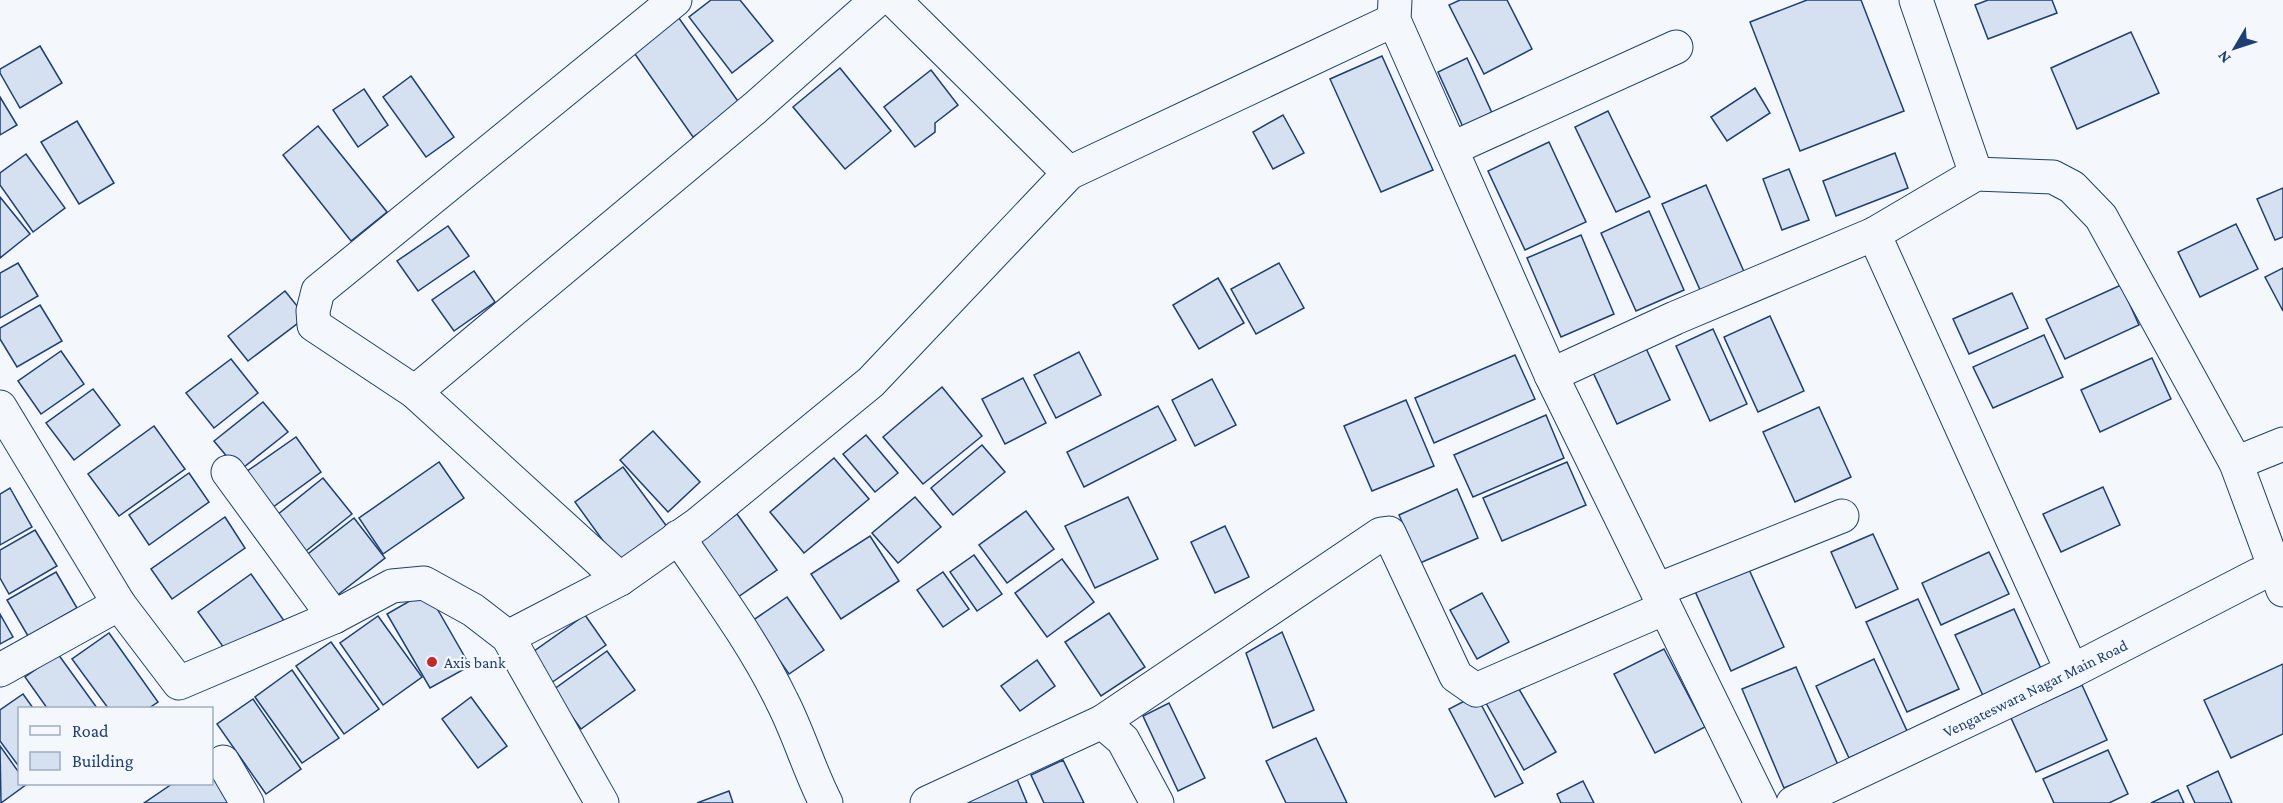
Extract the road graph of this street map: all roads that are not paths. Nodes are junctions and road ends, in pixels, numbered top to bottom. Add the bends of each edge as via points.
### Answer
1 (675, 0) edge
2 (877, 0) edge
3 (894, 0) edge
4 (1916, 0) edge
5 (1394, 10) edge
6 (1676, 47) dead end
7 (1451, 149) junction
8 (1069, 173) junction
9 (1976, 174) junction
10 (1874, 234) junction
11 (1551, 375) junction
12 (415, 392) junction
13 (0, 407) edge
14 (2283, 444) edge
15 (2236, 463) junction
16 (228, 472) dead end
17 (1842, 516) dead end
18 (678, 537) junction
19 (620, 579) junction
20 (2279, 580) edge
21 (1661, 599) junction
22 (119, 604) junction
23 (334, 617) junction
24 (508, 637) junction
25 (0, 670) edge
26 (2072, 671) junction
27 (1102, 722) junction
28 (223, 762) dead end
29 (247, 803) edge
30 (602, 803) edge
31 (826, 803) edge
32 (927, 803) edge
33 (1157, 803) edge
34 (1761, 803) edge
35 (1793, 803) edge

1 - 12 street via 318,291 314,325
2 - 12 street via 755,108
3 - 8 street
4 - 9 street
5 - 7 street
5 - 8 street
6 - 7 street
7 - 11 street
8 - 18 street via 871,382
9 - 10 street
9 - 15 street via 2053,177 2072,187 2101,217
10 - 11 street
10 - 26 street
11 - 21 street
12 - 19 street
13 - 22 street
14 - 15 street
15 - 20 street
16 - 23 street
17 - 21 street
18 - 19 street
18 - 31 street via 752,644 783,703
19 - 24 street
20 - 26 street, Vengateswara Nagar Main Road via 2258,576
21 - 27 street via 1476,690 1456,676 1389,533 1381,534
21 - 34 street
22 - 23 street via 179,683
22 - 25 street
23 - 24 street via 392,586 424,584 473,610
24 - 30 street
26 - 35 street, Vengateswara Nagar Main Road
27 - 32 street
27 - 33 street via 1124,740
28 - 29 street

